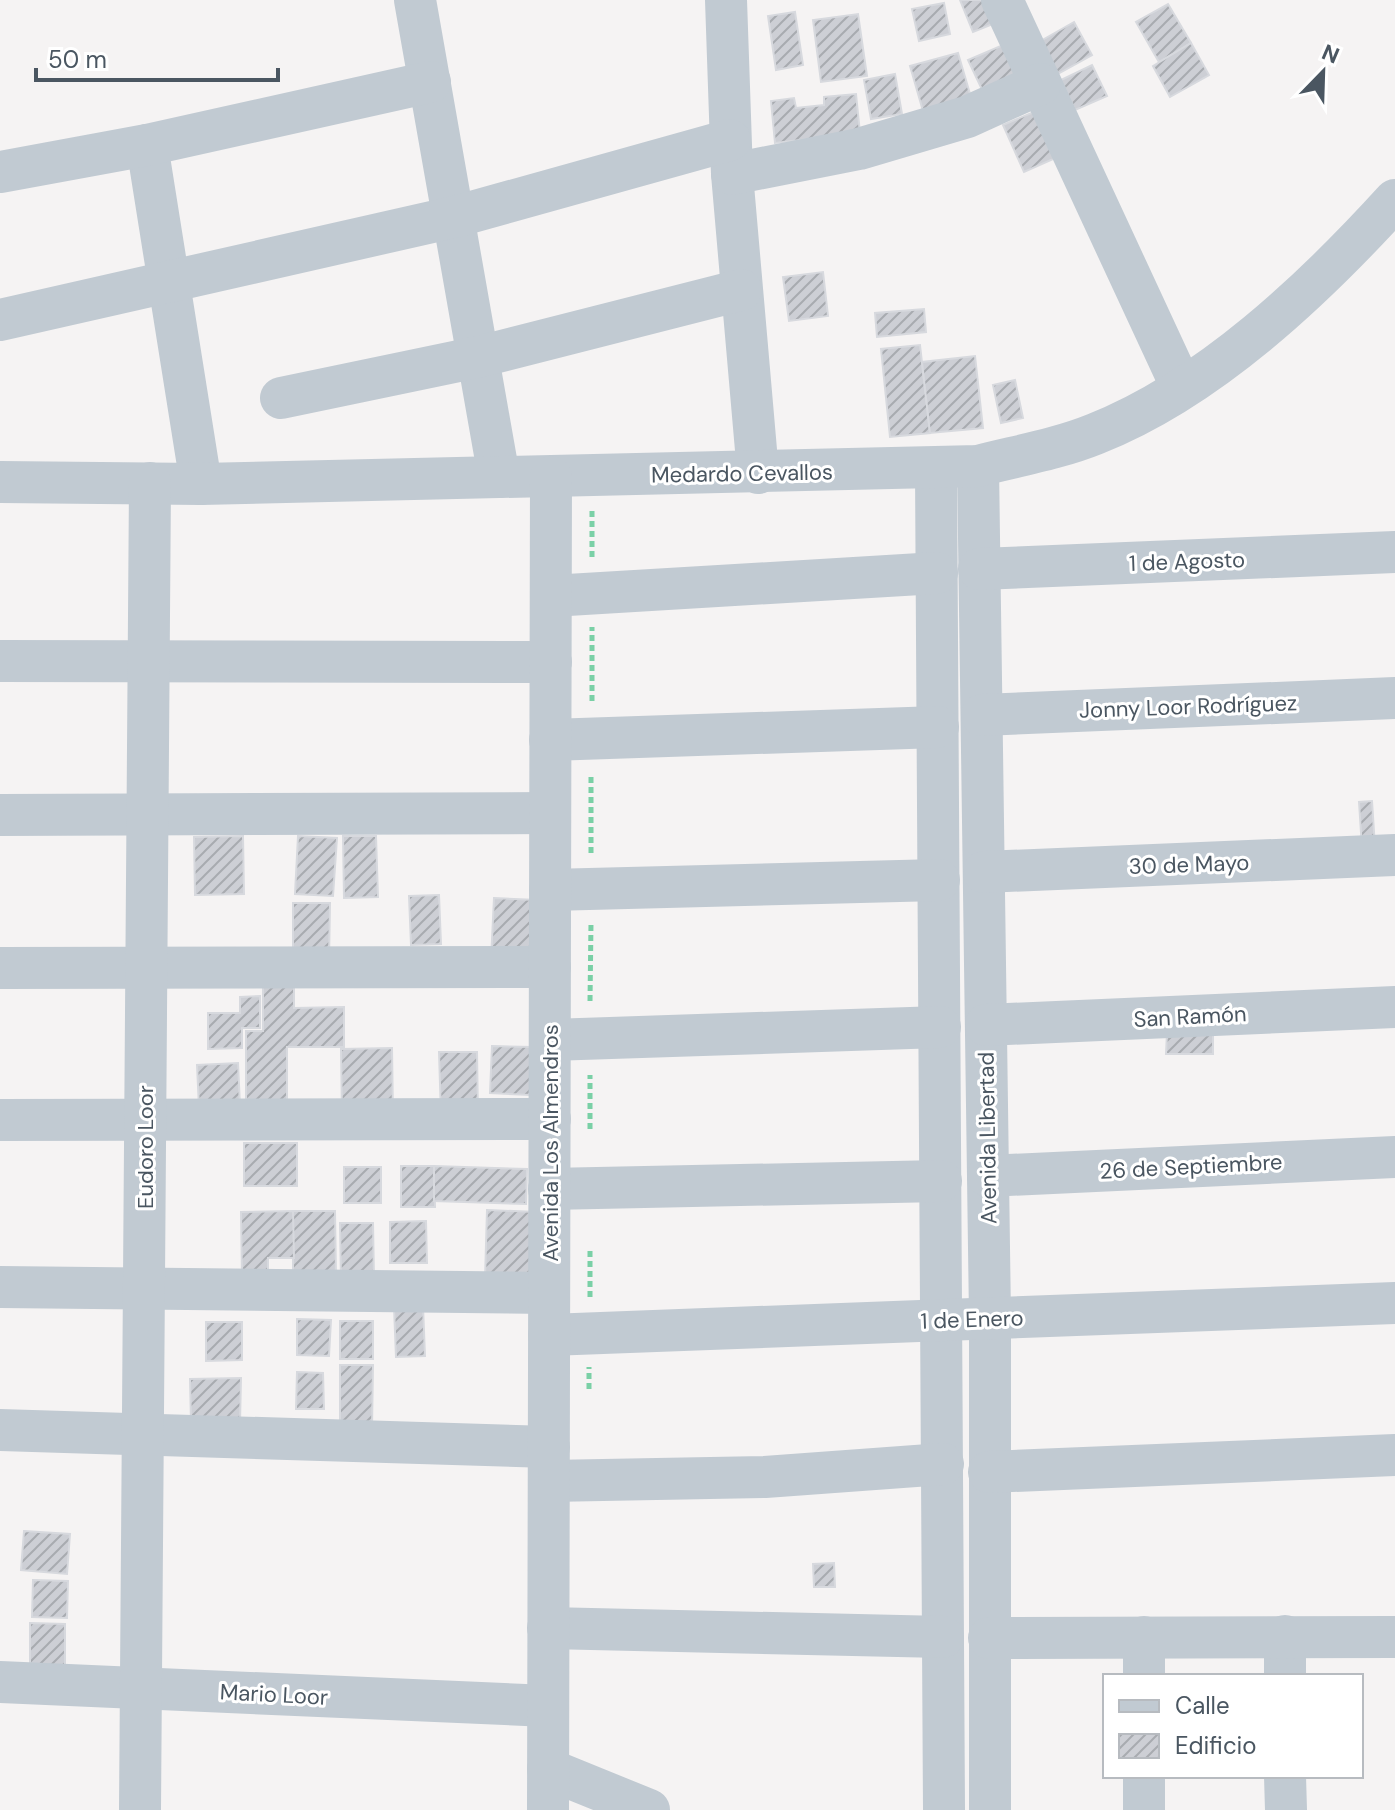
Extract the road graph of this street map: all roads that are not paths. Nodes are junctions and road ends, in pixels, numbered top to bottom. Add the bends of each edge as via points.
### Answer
1 (415, 0) edge
2 (726, 0) edge
3 (1002, 0) edge
4 (430, 82) junction
5 (1040, 84) junction
6 (147, 145) junction
7 (731, 157) junction
8 (0, 172) edge
9 (1395, 200) edge
10 (454, 217) junction
11 (171, 283) junction
12 (741, 290) junction
13 (0, 320) edge
14 (478, 357) junction
15 (1182, 388) junction
16 (281, 398) dead end
17 (978, 466) junction
18 (936, 469) junction
19 (758, 473) junction
20 (499, 477) junction
21 (551, 477) junction
22 (0, 482) edge
23 (150, 483) junction
24 (201, 484) junction
25 (1395, 552) edge
26 (979, 569) junction
27 (937, 573) junction
28 (551, 596) junction
29 (0, 661) edge
30 (148, 661) junction
31 (551, 662) junction
32 (1395, 698) edge
33 (982, 715) junction
34 (938, 727) junction
35 (550, 740) junction
36 (550, 813) junction
37 (0, 815) edge
38 (147, 815) junction
39 (1395, 855) edge
40 (984, 872) junction
41 (939, 880) junction
42 (570, 889) junction
43 (550, 967) junction
44 (0, 968) edge
45 (146, 970) junction
46 (1395, 1007) edge
47 (986, 1025) junction
48 (940, 1027) junction
49 (570, 1039) junction
50 (550, 1119) junction
51 (0, 1120) edge
52 (145, 1122) junction
53 (1395, 1157) edge
54 (988, 1176) junction
55 (941, 1181) junction
56 (570, 1189) junction
57 (0, 1287) edge
58 (144, 1287) junction
59 (549, 1293) junction
60 (1395, 1303) edge
61 (990, 1318) junction
62 (942, 1321) junction
63 (569, 1334) junction
64 (0, 1430) edge
65 (143, 1432) junction
66 (1395, 1455) edge
67 (549, 1464) junction
68 (943, 1464) junction
69 (989, 1472) junction
70 (548, 1628) junction
71 (943, 1637) junction
72 (1395, 1637) edge
73 (989, 1638) junction
74 (1144, 1656) edge
75 (1285, 1656) edge
76 (0, 1682) edge
77 (141, 1688) junction
78 (548, 1706) junction
79 (548, 1769) junction
80 (1144, 1778) edge
81 (1285, 1778) edge
82 (140, 1810) edge
83 (548, 1810) edge
84 (649, 1810) edge
85 (944, 1810) edge
86 (990, 1810) edge
87 (1144, 1810) edge
88 (1286, 1810) edge

1 - 4 street
2 - 7 street
3 - 5 street
4 - 6 street
4 - 10 street
5 - 7 street via 967,117 859,149
5 - 15 street
6 - 8 street
6 - 11 street
7 - 10 street
7 - 12 street
9 - 15 street, Medardo Cevallos via 1291,304
10 - 11 street
10 - 14 street
11 - 13 street
11 - 24 street
12 - 14 street
12 - 19 street
14 - 16 street
14 - 20 street
15 - 17 street, Medardo Cevallos via 1095,434
17 - 18 street, Medardo Cevallos
17 - 26 street, Avenida Libertad
18 - 19 street, Medardo Cevallos
18 - 27 street, Avenida Libertad
19 - 21 street, Medardo Cevallos
20 - 21 street, Medardo Cevallos
20 - 24 street, Medardo Cevallos
21 - 28 street, Avenida Los Almendros
22 - 23 street, Medardo Cevallos
23 - 24 street, Medardo Cevallos
23 - 30 street, Eudoro Loor
25 - 26 street, 1 de Agosto
26 - 33 street, Avenida Libertad
27 - 28 street
27 - 34 street, Avenida Libertad
28 - 31 street, Avenida Los Almendros
29 - 30 street
30 - 31 street
30 - 38 street, Eudoro Loor
31 - 35 street, Avenida Los Almendros
32 - 33 street, Jonny Loor Rodríguez
33 - 40 street, Avenida Libertad
34 - 35 street
34 - 41 street, Avenida Libertad
35 - 36 street, Avenida Los Almendros
36 - 38 street
36 - 42 street, Avenida Los Almendros
37 - 38 street
38 - 45 street, Eudoro Loor
39 - 40 street, 30 de Mayo
40 - 47 street, Avenida Libertad
41 - 42 street
41 - 48 street, Avenida Libertad
42 - 43 street, Avenida Los Almendros
43 - 45 street
43 - 49 street, Avenida Los Almendros
44 - 45 street
45 - 52 street, Eudoro Loor
46 - 47 street, San Ramón
47 - 54 street, Avenida Libertad
48 - 49 street
48 - 55 street, Avenida Libertad
49 - 50 street, Avenida Los Almendros
50 - 52 street
50 - 56 street, Avenida Los Almendros
51 - 52 street
52 - 58 street, Eudoro Loor
53 - 54 street, 26 de Septiembre
54 - 61 street, Avenida Libertad
55 - 56 street
55 - 62 street, Avenida Libertad
56 - 59 street, Avenida Los Almendros
57 - 58 street
58 - 59 street
58 - 65 street, Eudoro Loor
59 - 63 street, Avenida Los Almendros
60 - 61 street, 1 de Enero
61 - 62 street, 1 de Enero
61 - 69 street, Avenida Libertad
62 - 63 street, 1 de Enero
62 - 68 street, Avenida Libertad
63 - 67 street, Avenida Los Almendros
64 - 65 street
65 - 67 street
65 - 77 street, Eudoro Loor
66 - 69 street
67 - 68 street via 765,1477
67 - 70 street, Avenida Los Almendros
68 - 71 street, Avenida Libertad
69 - 73 street, Avenida Libertad
70 - 71 street
70 - 78 street, Avenida Los Almendros
71 - 85 street, Avenida Libertad
72 - 75 street
73 - 74 street
73 - 86 street, Avenida Libertad
74 - 75 street
76 - 77 street, Mario Loor
77 - 78 street, Mario Loor
77 - 82 street, Eudoro Loor
78 - 79 street, Avenida Los Almendros
79 - 83 street, Avenida Los Almendros
79 - 84 street
80 - 87 street
81 - 88 street

